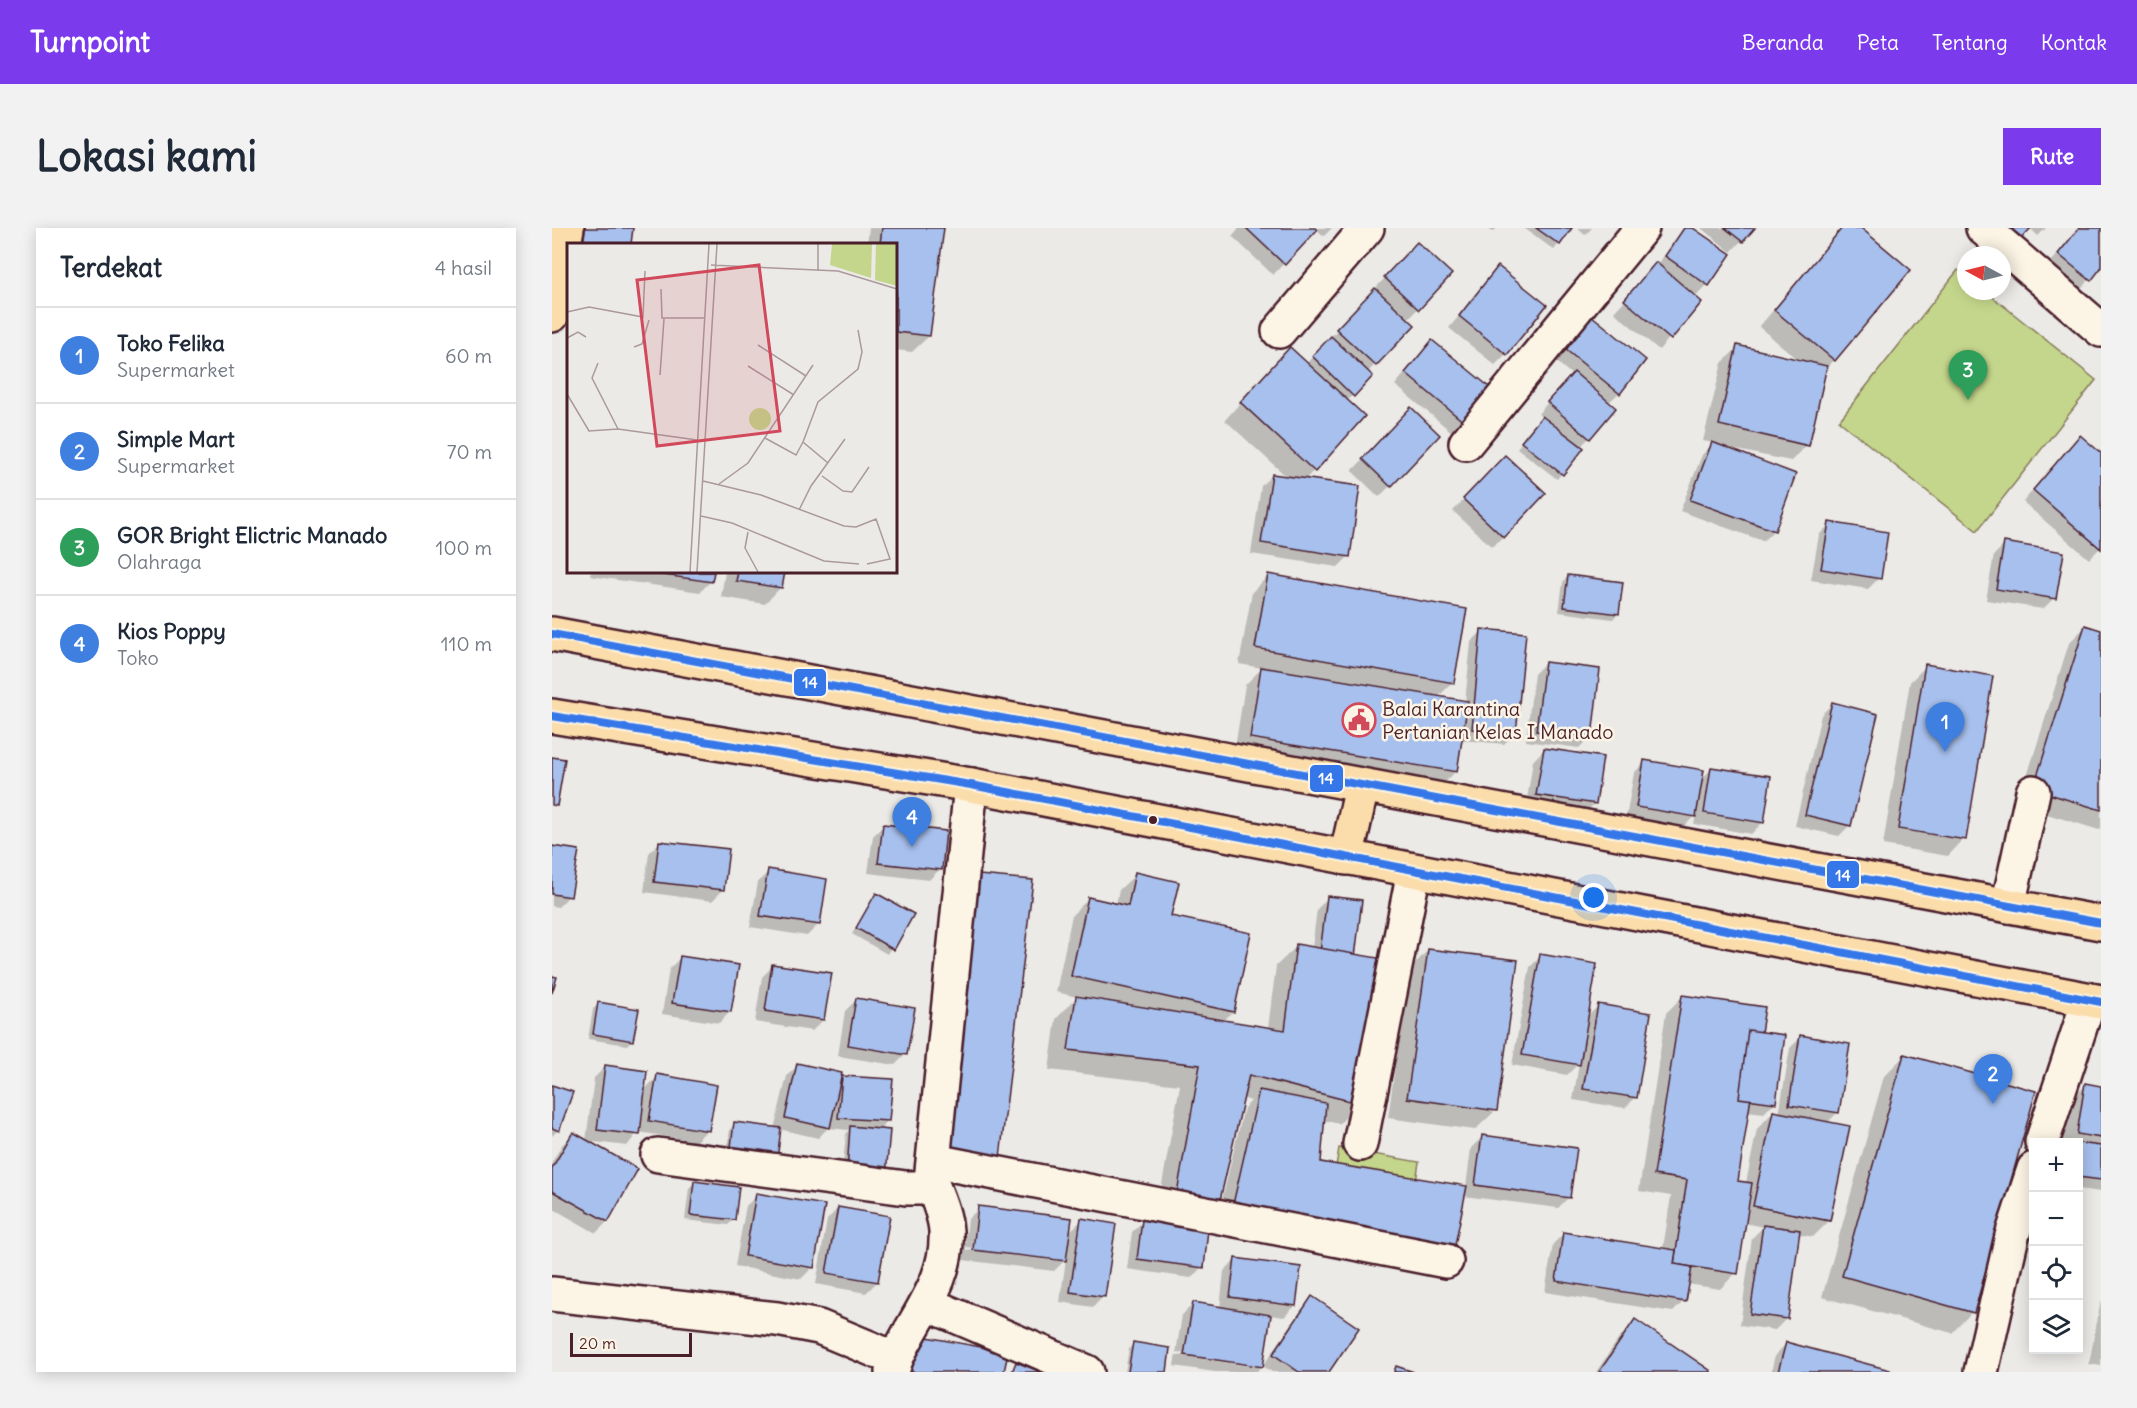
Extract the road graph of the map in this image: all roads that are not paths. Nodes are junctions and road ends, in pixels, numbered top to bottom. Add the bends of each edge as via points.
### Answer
1 (567, 228) edge
2 (1367, 228) edge
3 (1642, 228) edge
4 (1983, 228) edge
5 (552, 315) edge
6 (2101, 330) edge
7 (1279, 331) dead end
8 (1466, 443) dead end
9 (552, 634) edge
10 (552, 716) edge
11 (971, 785) junction
12 (1362, 787) junction
13 (2033, 792) dead end
14 (1346, 858) junction
15 (1414, 871) junction
16 (2008, 906) junction
17 (2101, 922) edge
18 (2095, 1001) edge
19 (2044, 1138) edge
20 (1360, 1144) dead end
21 (658, 1155) dead end
22 (933, 1171) junction
23 (2029, 1184) edge
24 (1446, 1261) dead end
25 (552, 1294) edge
26 (928, 1304) junction
27 (894, 1366) edge
28 (1087, 1372) edge
29 (1981, 1372) edge

1 - 5 main road
2 - 7 street
3 - 8 street
4 - 6 street
9 - 12 main road
10 - 11 main road
11 - 14 main road
11 - 22 street
12 - 14 main road
12 - 16 main road
13 - 16 street
14 - 15 main road
15 - 18 main road
15 - 20 street
16 - 17 main road
18 - 19 street
21 - 22 street via 906,1188 922,1188
22 - 24 street
22 - 26 street via 946,1230 944,1262
23 - 29 street via 2012,1236
25 - 27 street via 819,1327
26 - 27 street via 904,1340
26 - 28 street

